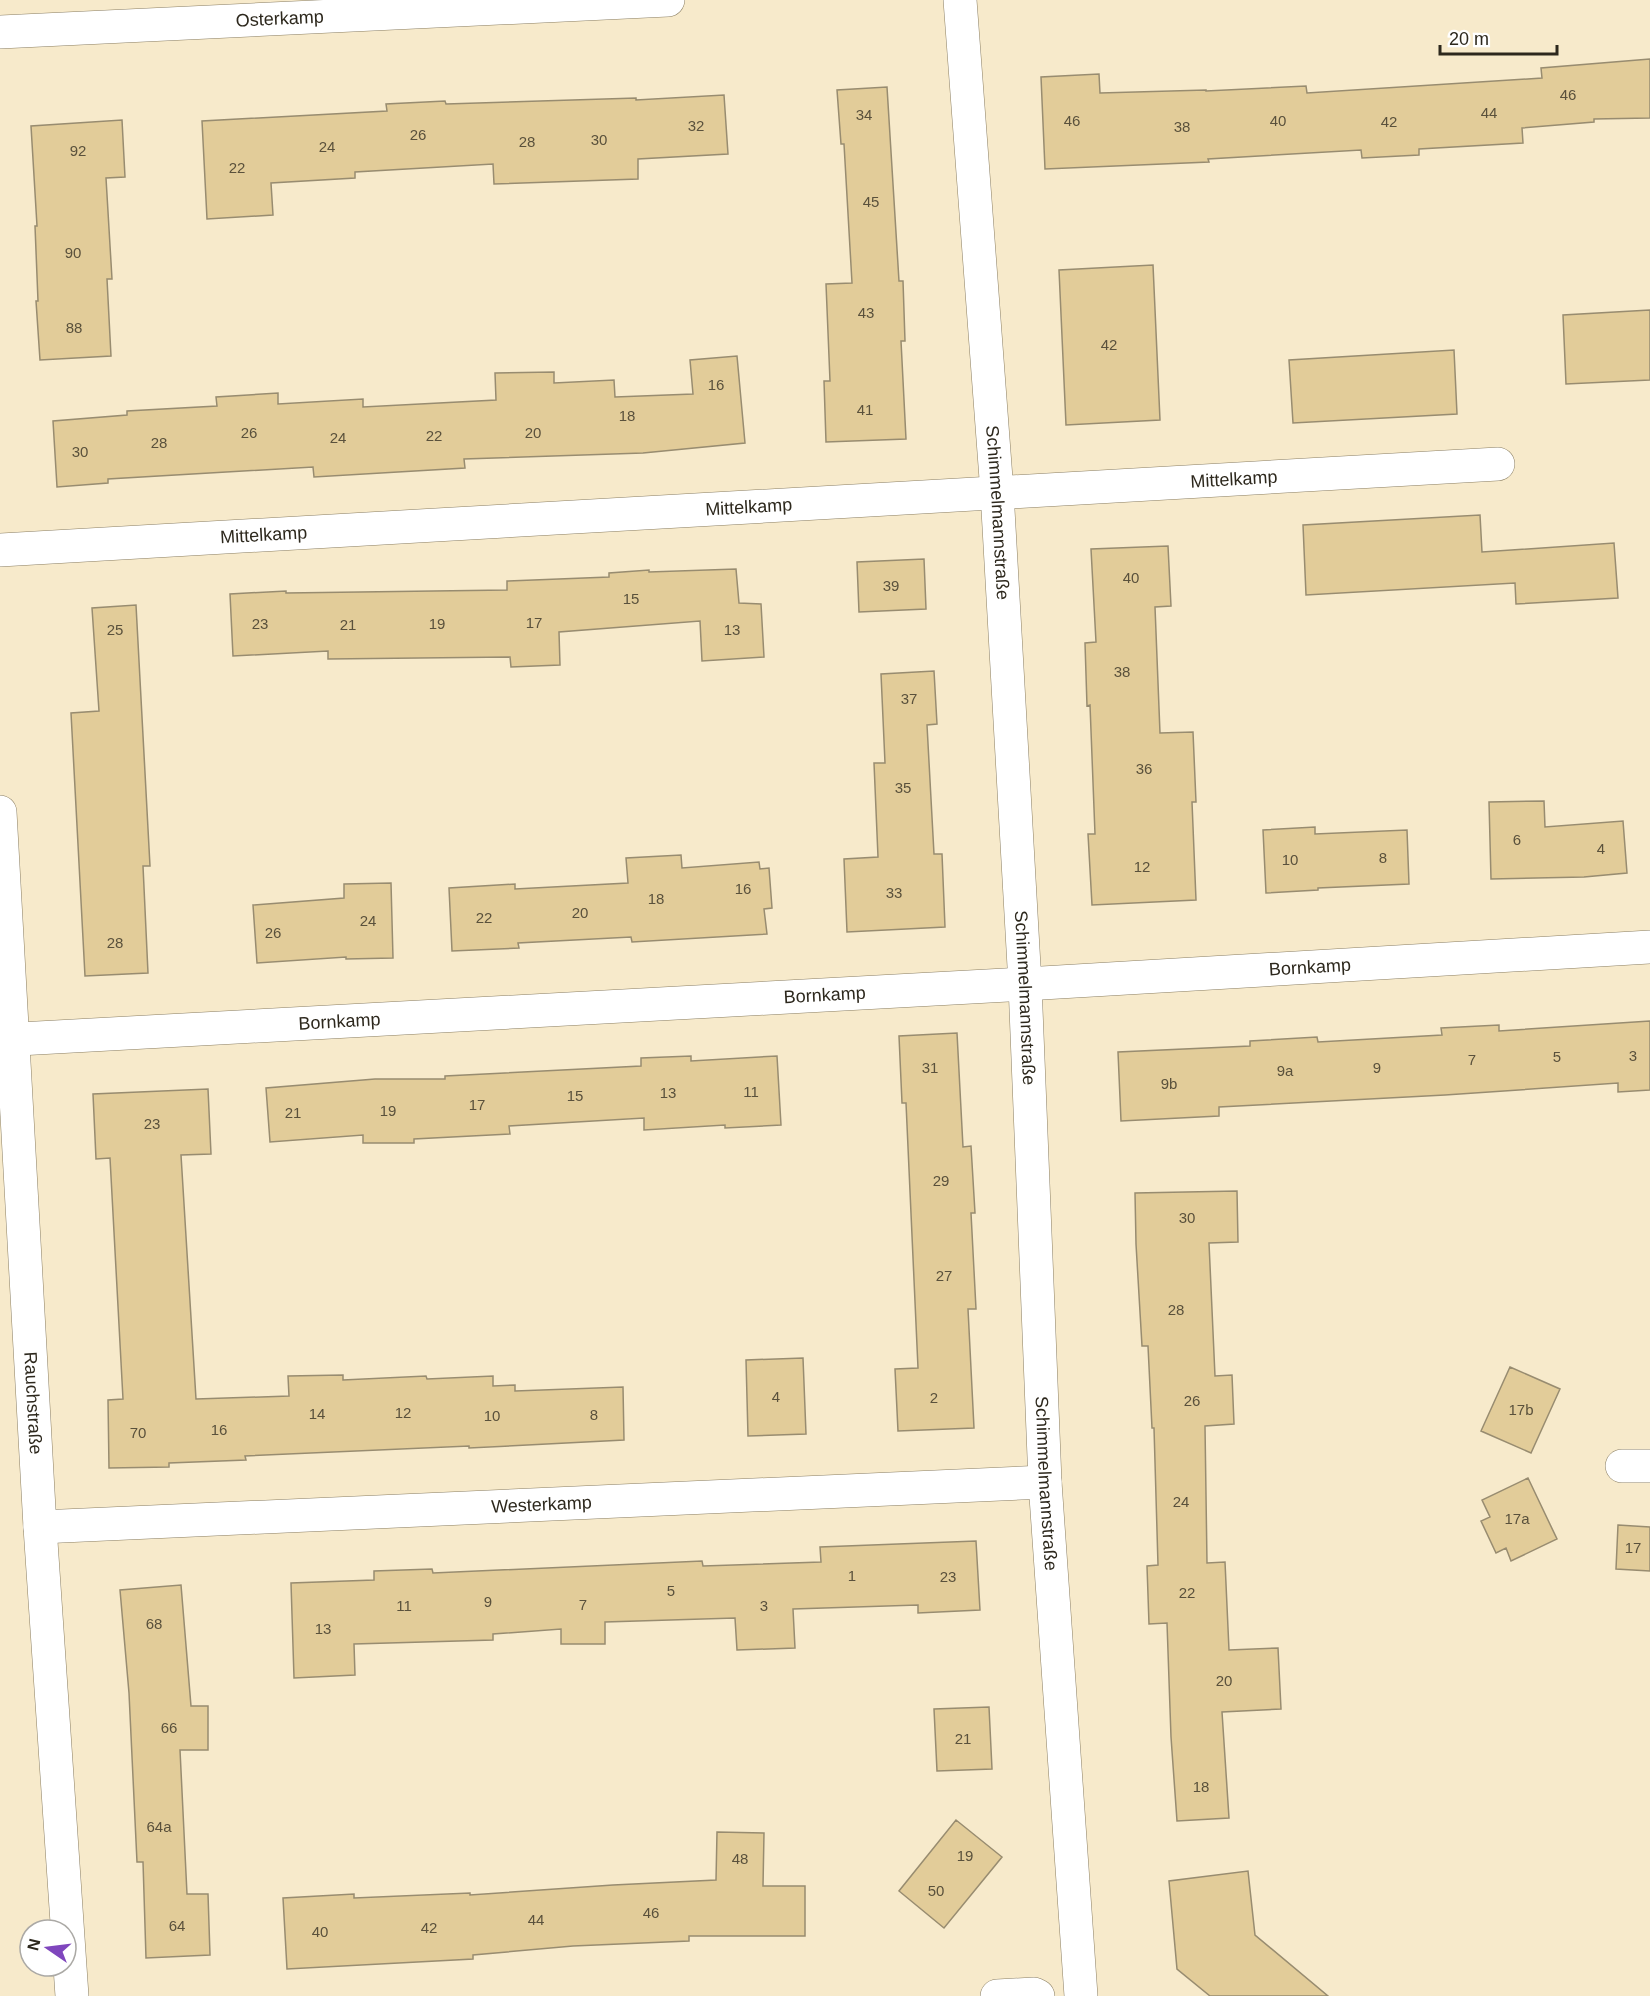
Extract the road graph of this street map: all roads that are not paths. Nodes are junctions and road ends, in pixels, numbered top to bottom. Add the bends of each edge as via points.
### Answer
1 (668, 0) edge
2 (960, 0) edge
3 (0, 32) edge
4 (1498, 464) dead end
5 (997, 492) junction
6 (0, 550) edge
7 (0, 812) edge
8 (1650, 947) edge
9 (1025, 984) junction
10 (6, 1040) edge
11 (1045, 1482) junction
12 (40, 1527) junction
13 (72, 1996) edge
14 (997, 1996) edge
15 (1038, 1996) edge
16 (1081, 1996) edge

1 - 3 street, Osterkamp
2 - 5 street, Schimmelmannstraße
4 - 5 street, Mittelkamp
5 - 6 street, Mittelkamp
5 - 9 street, Schimmelmannstraße
7 - 10 street, Rauchstraße
8 - 9 street, Bornkamp
9 - 10 street, Bornkamp
9 - 11 street, Schimmelmannstraße
10 - 12 street, Rauchstraße
11 - 12 street, Westerkamp
11 - 16 street, Schimmelmannstraße
12 - 13 street, Rauchstraße
14 - 15 street

